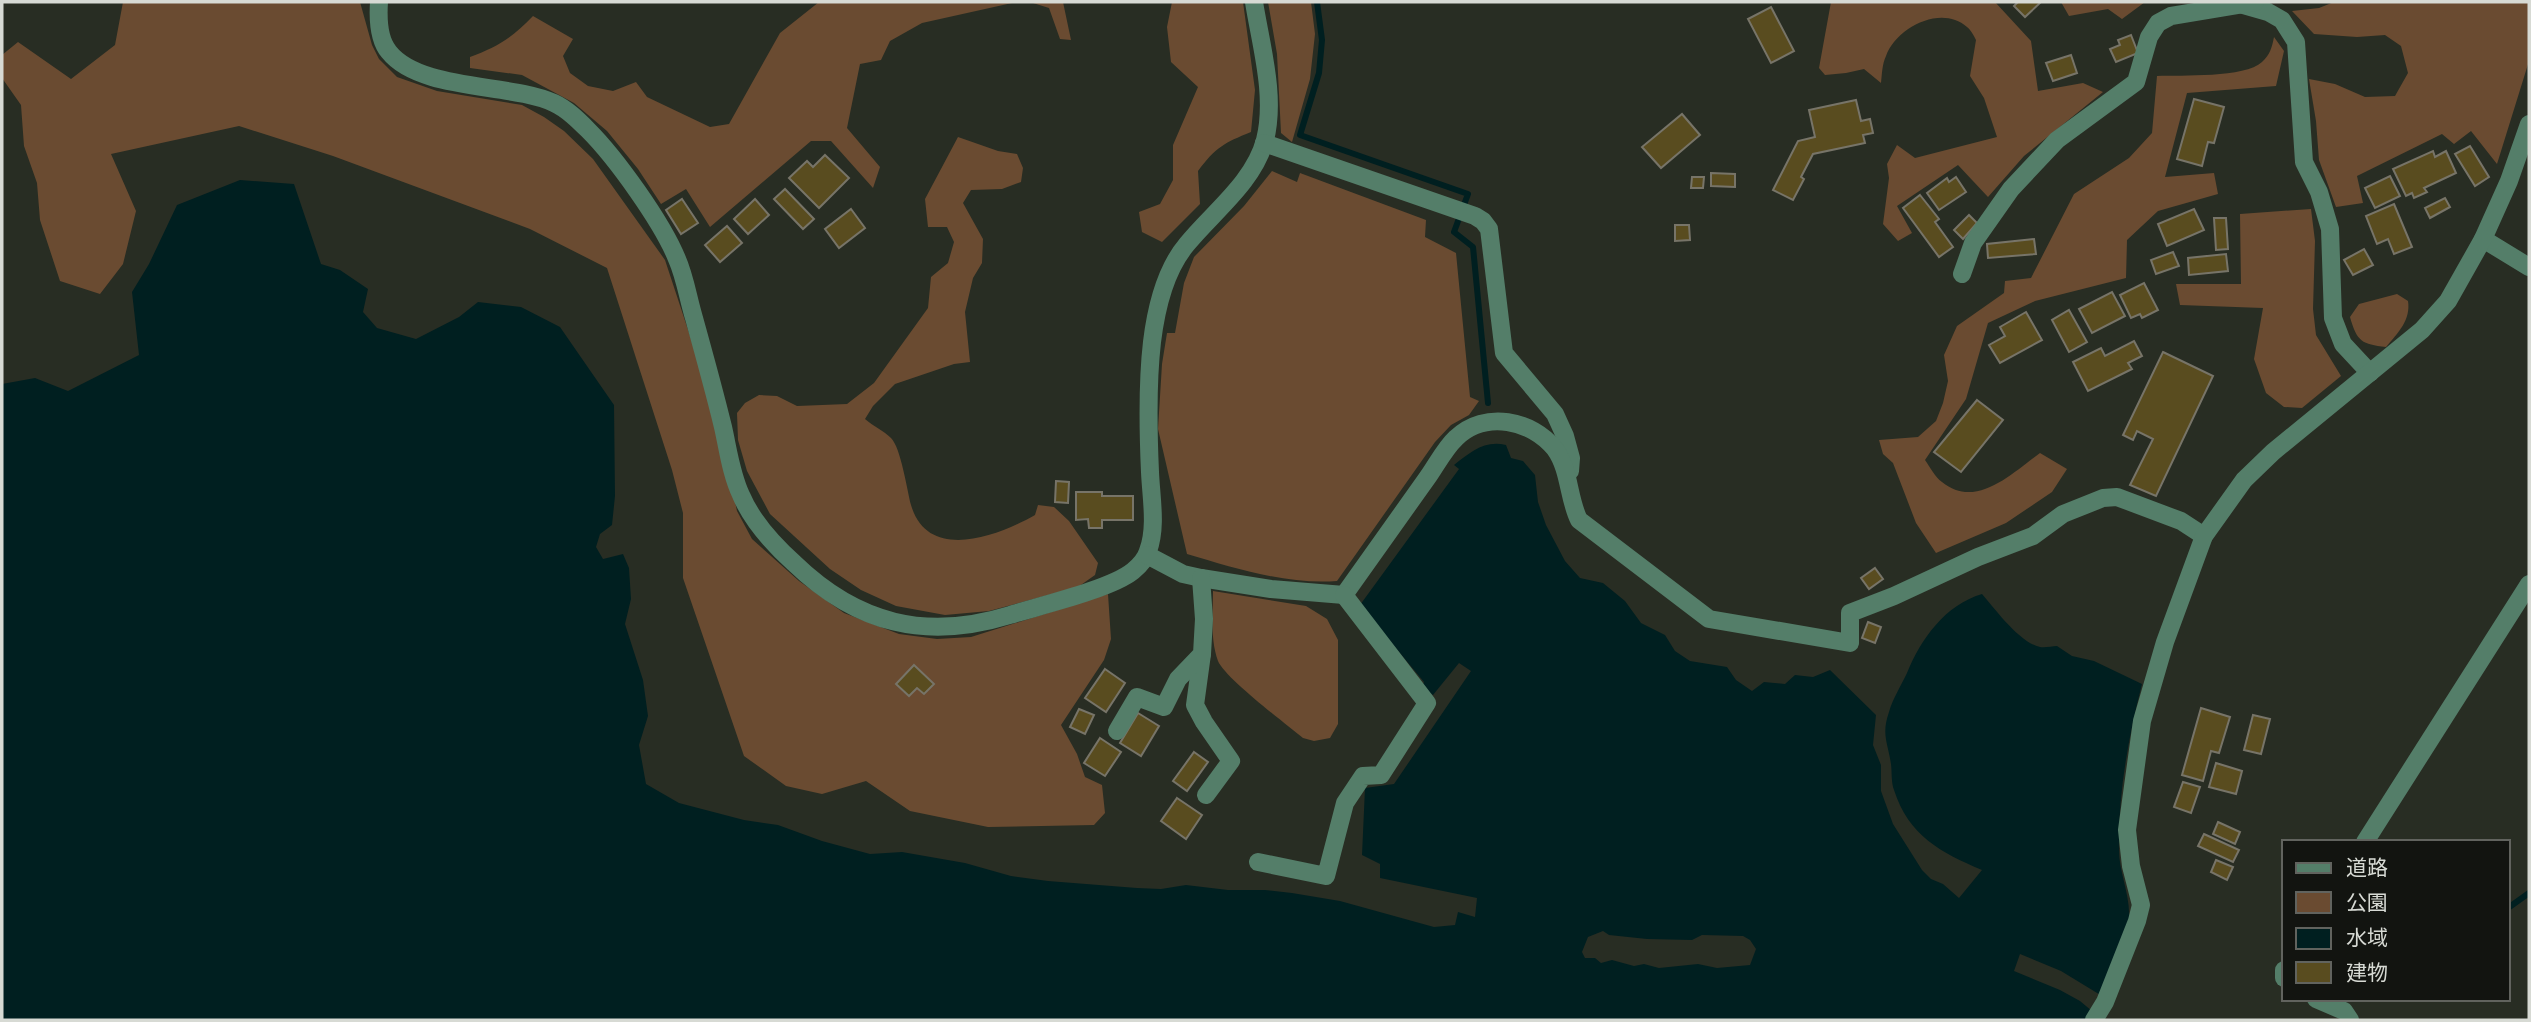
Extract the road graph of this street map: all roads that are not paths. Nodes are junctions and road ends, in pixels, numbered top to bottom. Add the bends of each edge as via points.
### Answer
1 (379, 2) edge
2 (1254, 2) edge
3 (2247, 3) edge
4 (2529, 124) edge
5 (1264, 144) junction
6 (2483, 239) junction
7 (2529, 267) edge
8 (1962, 274) dead end
9 (2370, 373) junction
10 (1569, 484) junction
11 (2204, 536) junction
12 (1147, 555) junction
13 (1201, 578) junction
14 (2529, 584) edge
15 (1344, 595) junction
16 (1202, 654) junction
17 (1117, 731) dead end
18 (1206, 795) dead end
19 (2366, 840) edge
20 (1258, 862) dead end
21 (2320, 1001) edge
22 (2094, 1020) edge
23 (2350, 1020) edge

1 - 12 street via 378,17 388,52 414,70 450,82 553,102 592,133 622,172 677,260 740,494 755,521 813,582 847,605 886,621 963,627 1118,579 1132,572
2 - 5 street via 1269,95
3 - 8 street via 2171,16 2158,23 2149,37 2136,82 2057,140 2011,189 1973,243
3 - 9 street via 2282,20 2296,42 2304,162 2330,229 2333,318 2343,344
4 - 6 street
5 - 10 street via 1483,221 1489,229 1504,353 1555,414 1566,436 1571,458
5 - 12 street via 1236,189 1175,261 1161,296 1147,395 1152,509
6 - 7 street
6 - 9 street via 2448,301 2422,330
9 - 11 street via 2244,480
10 - 11 street via 1579,520 1709,619 1850,643 1850,612 2033,536 2063,514 2103,498 2117,497 2181,521
10 - 15 street via 1556,451 1536,430 1507,422 1477,425 1456,438
11 - 22 street via 2142,721 2127,830 2141,905
12 - 13 street
13 - 15 street
13 - 16 street
14 - 19 street
15 - 20 street via 1427,703 1381,775 1363,776 1345,803 1326,876
16 - 17 street via 1178,679 1164,708 1137,697
16 - 18 street via 1195,705 1231,761
21 - 23 street via 2344,1012

